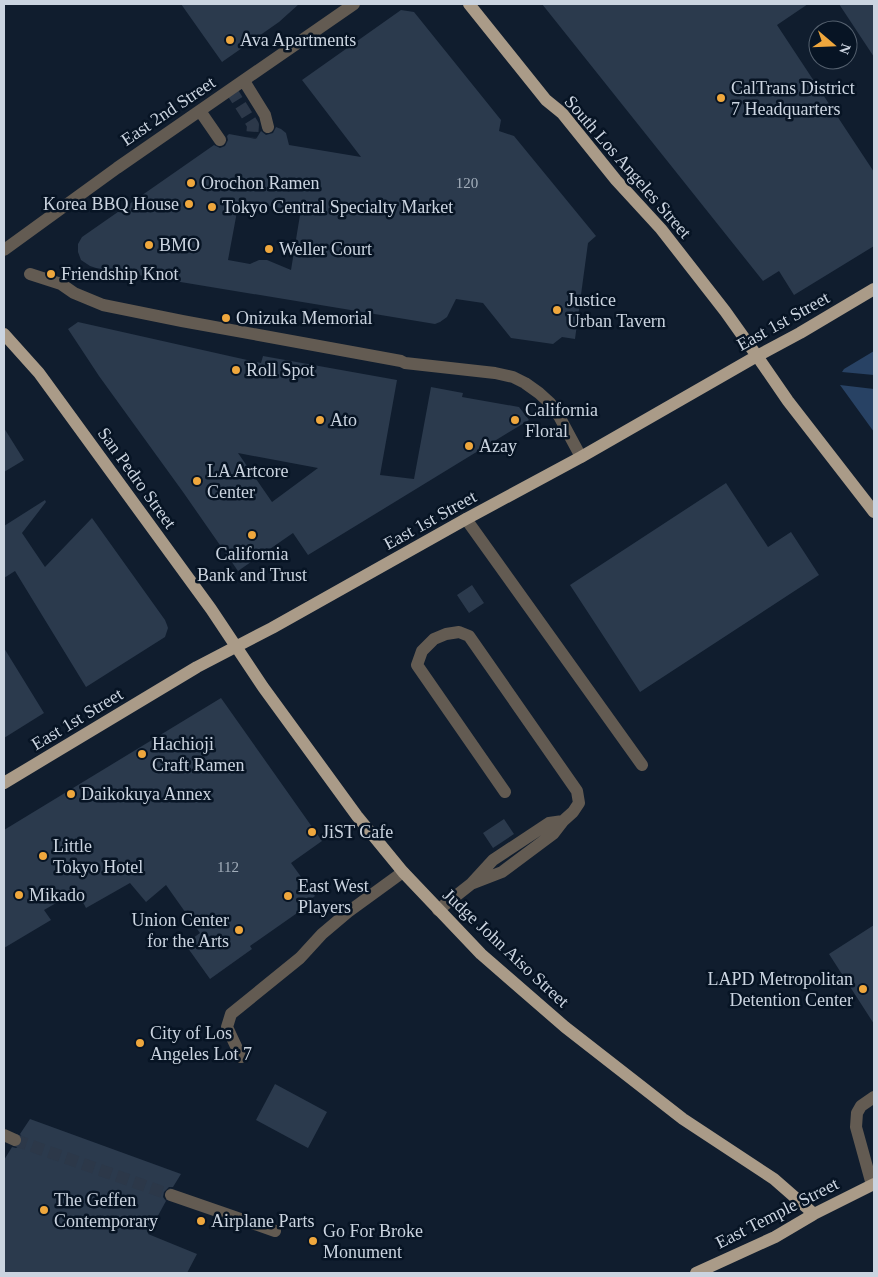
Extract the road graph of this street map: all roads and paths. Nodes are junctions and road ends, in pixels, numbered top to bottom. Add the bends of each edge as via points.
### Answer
1 (354, 4) edge
2 (469, 4) edge
3 (244, 81) junction
4 (200, 111) junction
5 (268, 127) dead end
6 (220, 140) dead end
7 (4, 250) edge
8 (30, 274) dead end
9 (874, 289) edge
10 (4, 334) edge
11 (757, 356) junction
12 (581, 457) junction
13 (874, 512) edge
14 (466, 520) junction
15 (235, 647) junction
16 (642, 764) dead end
17 (4, 783) edge
18 (505, 792) dead end
19 (403, 872) junction
20 (438, 910) junction
21 (241, 1058) dead end
22 (874, 1097) edge
23 (873, 1184) edge
24 (171, 1194) tunnel mouth
25 (814, 1214) junction
26 (276, 1231) dead end
27 (696, 1273) edge

1 - 3 street, East 2nd Street
2 - 11 main road, South Los Angeles Street via 546,100 562,113 661,229
3 - 4 street, East 2nd Street
3 - 5 street via 265,115
4 - 6 street
4 - 7 street, East 2nd Street
8 - 12 street via 61,284 103,305 182,322 405,363 512,377 540,393 550,403
9 - 11 main road, East 1st Street
10 - 15 main road, San Pedro Street via 39,373
11 - 12 main road, East 1st Street
11 - 13 main road, South Los Angeles Street
12 - 14 main road, East 1st Street
14 - 15 main road, East 1st Street
14 - 16 street
15 - 17 main road, East 1st Street
15 - 19 main road, Judge John Aiso Street via 357,816
18 - 20 street via 417,665 422,651 434,639 459,632 469,636 577,791 579,803 563,821 549,823 493,860 471,884
19 - 20 main road, Judge John Aiso Street
19 - 21 street via 348,912 300,958 231,1014 227,1027
20 - 25 main road, Judge John Aiso Street via 481,954 565,1027 683,1119 774,1178
22 - 23 street via 861,1106 856,1127
23 - 25 main road, East Temple Street
24 - 26 street
25 - 27 main road, East Temple Street

